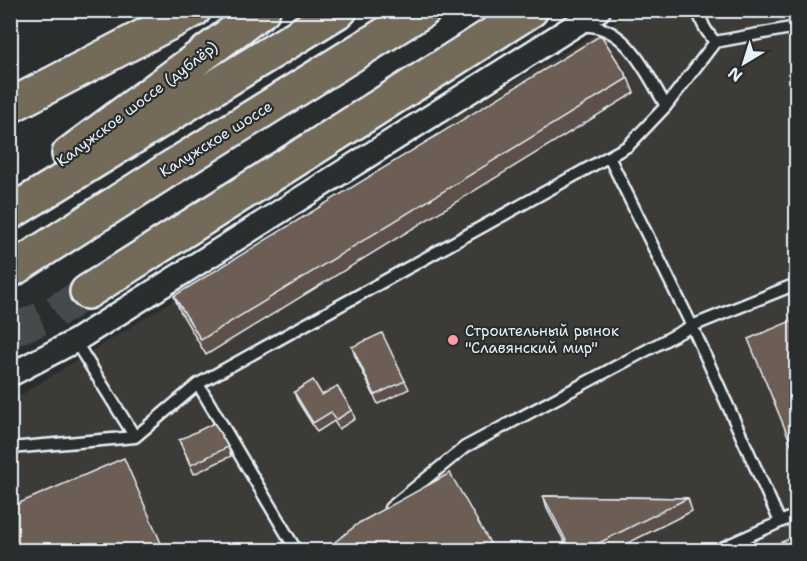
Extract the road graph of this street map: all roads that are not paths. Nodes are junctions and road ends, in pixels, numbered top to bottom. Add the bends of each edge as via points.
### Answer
1 (194, 10) edge
2 (263, 10) edge
3 (340, 10) edge
4 (424, 10) edge
5 (531, 10) edge
6 (599, 10) edge
7 (699, 10) edge
8 (574, 27) junction
9 (796, 27) edge
10 (715, 42) junction
11 (666, 105) junction
12 (10, 106) edge
13 (609, 158) junction
14 (10, 198) edge
15 (10, 213) edge
16 (10, 272) edge
17 (796, 284) edge
18 (87, 292) tunnel mouth
19 (692, 326) junction
20 (75, 341) junction
21 (10, 375) edge
22 (198, 384) junction
23 (135, 437) junction
24 (10, 448) edge
25 (384, 514) edge
26 (796, 515) edge
27 (780, 522) junction
28 (296, 550) edge
29 (717, 550) edge

1 - 12 main road
2 - 14 main road, Калужское шоссе (дублёр)
3 - 15 main road
4 - 16 main road, Калужское шоссе
5 - 18 main road
6 - 8 street
7 - 10 lane
8 - 11 lane via 605,28 619,36
8 - 20 street
9 - 10 lane
10 - 11 lane
11 - 13 lane via 628,146
13 - 19 lane
13 - 22 lane
17 - 19 lane
19 - 25 lane via 465,447
19 - 27 lane
20 - 21 street
20 - 23 lane
22 - 23 lane
22 - 28 lane
23 - 24 lane
26 - 27 lane
27 - 29 lane

